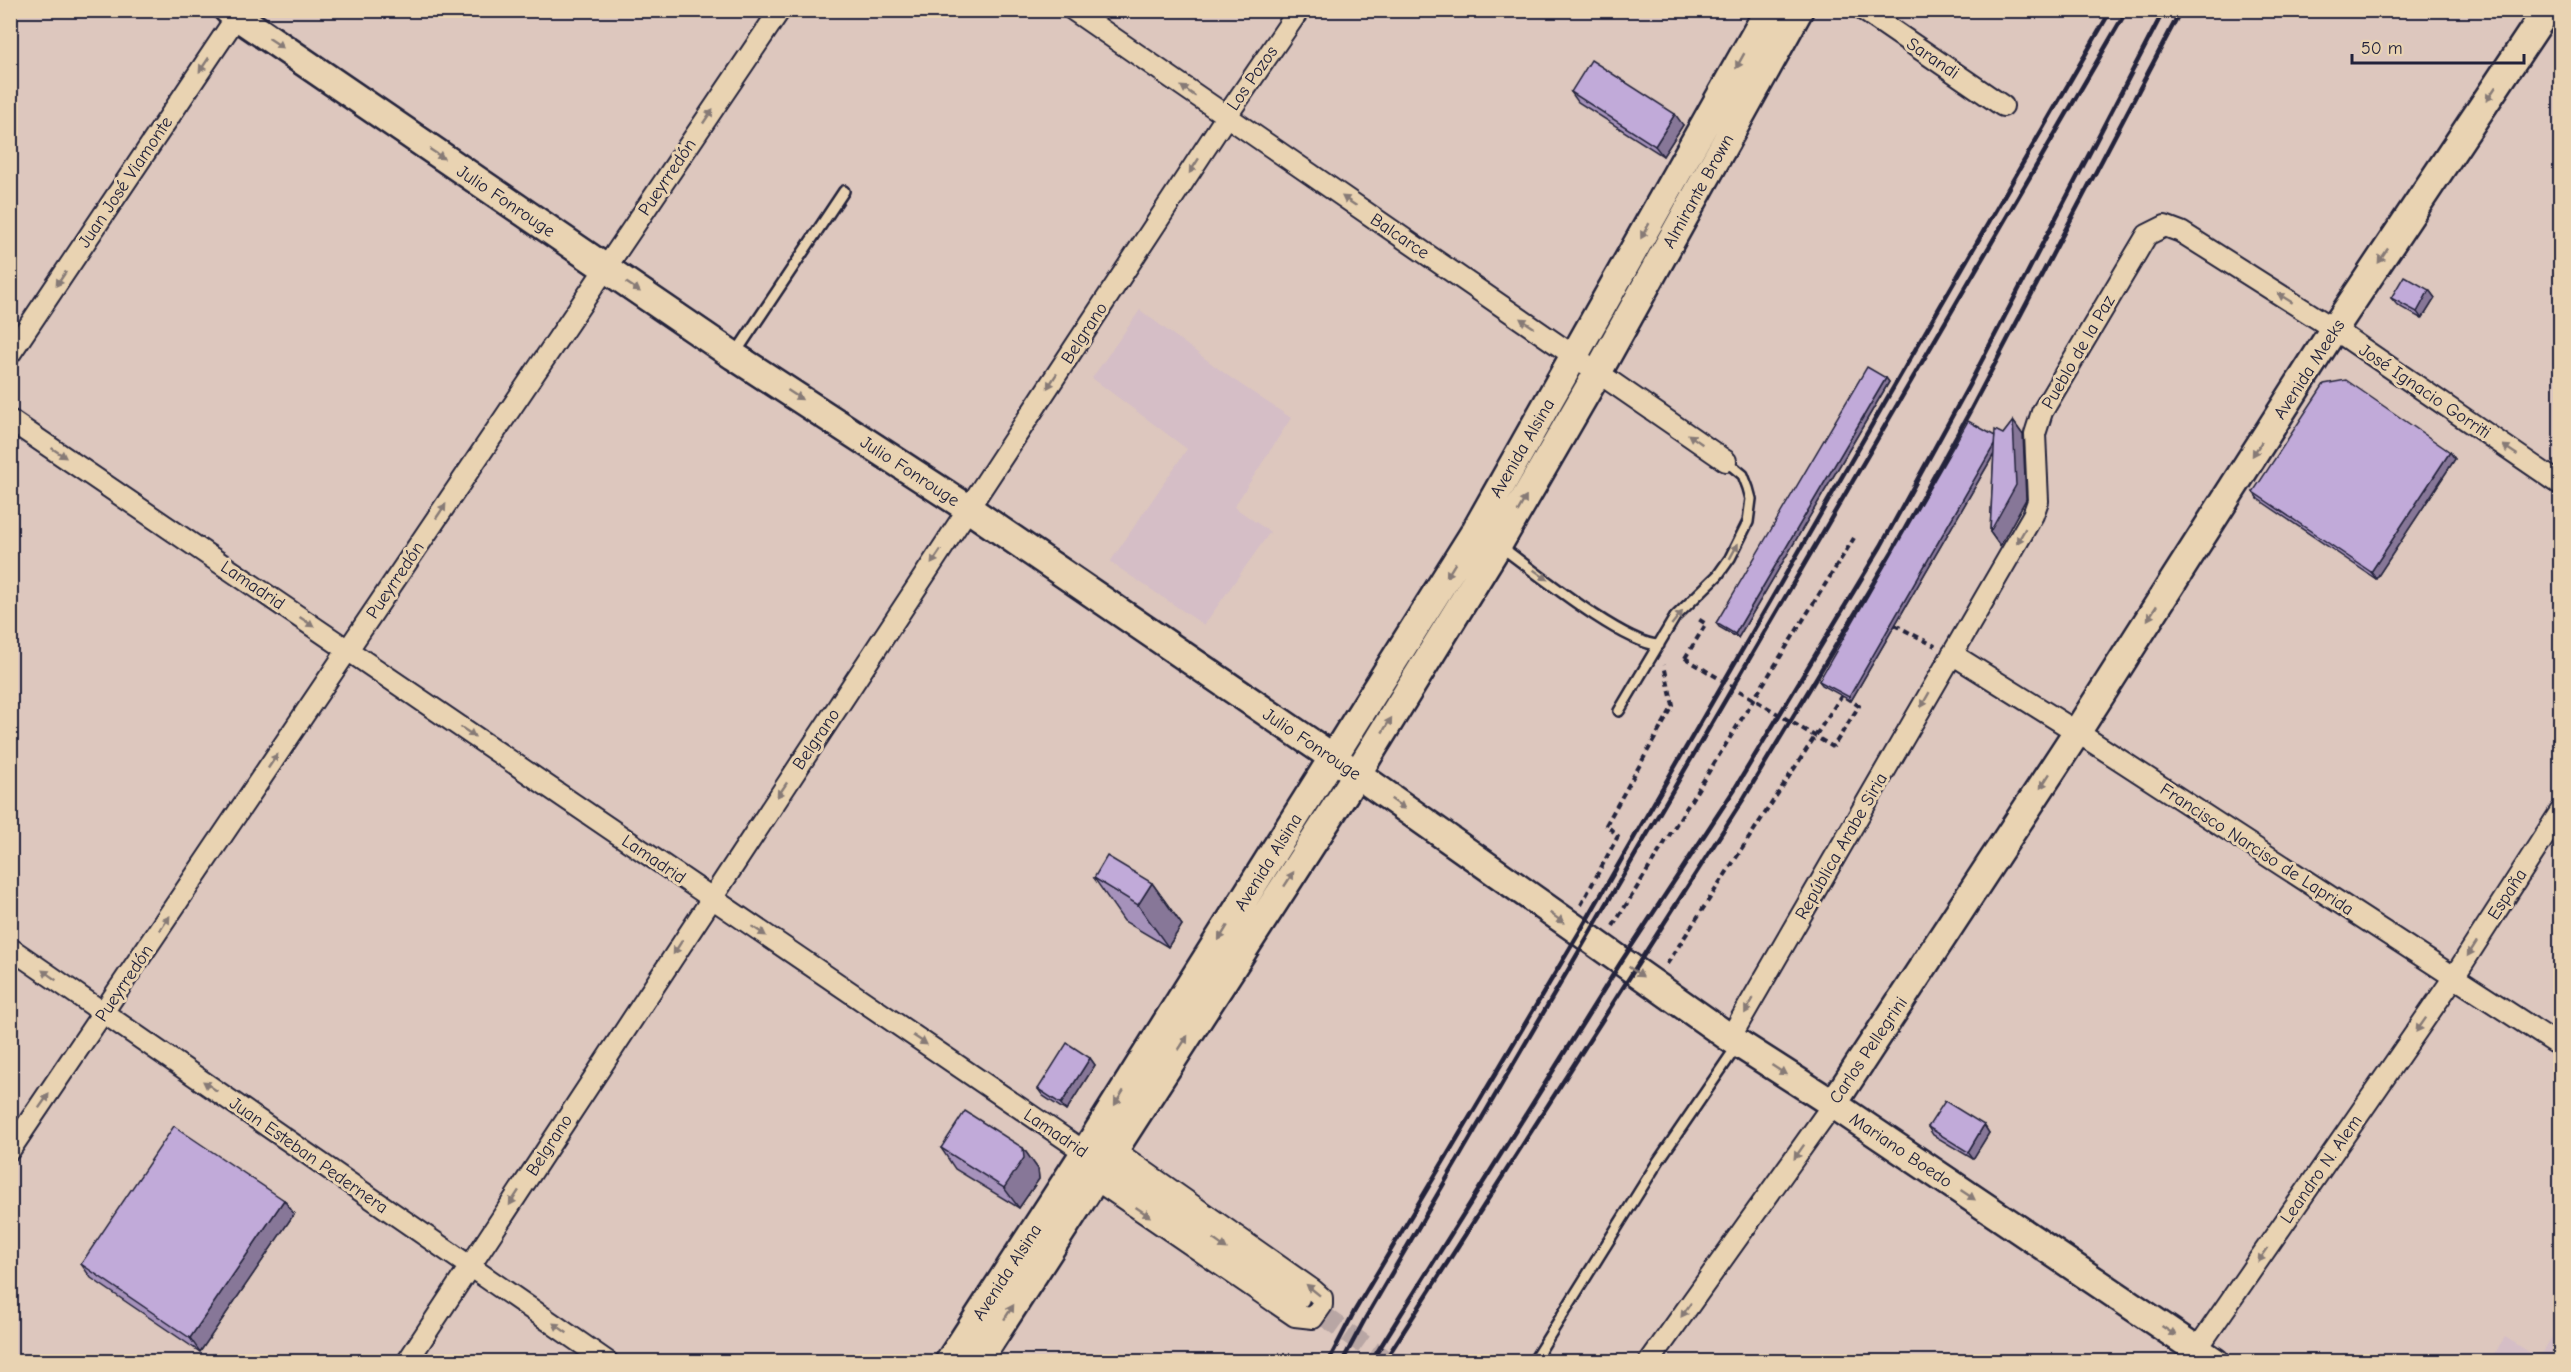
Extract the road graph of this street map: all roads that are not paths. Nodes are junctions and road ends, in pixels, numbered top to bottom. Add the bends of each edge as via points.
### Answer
1 (780, 10) edge
2 (1073, 10) edge
3 (1299, 10) edge
4 (1769, 10) edge
5 (1799, 10) edge
6 (1863, 10) edge
7 (2547, 10) edge
8 (235, 12) edge
9 (2003, 106) dead end
10 (1226, 117) junction
11 (844, 191) dead end
12 (2165, 226) joint
13 (604, 268) junction
14 (2334, 329) junction
15 (10, 354) edge
16 (734, 356) junction
17 (1576, 356) junction
18 (1598, 372) junction
19 (10, 420) edge
20 (1726, 461) joint
21 (2560, 484) edge
22 (969, 508) junction
23 (1487, 537) junction
24 (1659, 645) junction
25 (348, 650) junction
26 (1952, 654) junction
27 (1619, 711) dead end
28 (2077, 732) junction
29 (1333, 759) junction
30 (1357, 774) junction
31 (2560, 812) edge
32 (710, 898) junction
33 (1586, 938) joint
34 (10, 948) edge
35 (2454, 977) junction
36 (104, 1013) junction
37 (1735, 1041) junction
38 (2560, 1046) edge
39 (1833, 1104) junction
40 (10, 1150) edge
41 (1099, 1161) junction
42 (470, 1266) junction
43 (1299, 1298) tunnel mouth
44 (2200, 1358) edge
45 (407, 1362) edge
46 (608, 1362) edge
47 (949, 1362) edge
48 (977, 1362) edge
49 (1533, 1362) edge
50 (1649, 1362) edge

13 -> 1 street, Pueyrredón
10 -> 2 street, Balcarce
3 - 10 street, Los Pozos
4 -> 17 street, Almirante Brown
5 - 18 street, Almirante Brown
6 - 9 street, Sarandi
7 -> 14 street, Avenida Meeks
8 -> 13 street, Julio Fonrouge
8 -> 15 street, Juan José Viamonte
17 -> 10 street, Balcarce
10 -> 22 street, Belgrano
11 - 16 lane
14 -> 12 street, José Ignacio Gorriti via 2181,232
12 -> 26 street, Pueblo de la Paz via 2147,235 2042,412 2035,434 2038,501
13 -> 16 street, Julio Fonrouge
25 -> 13 street, Pueyrredón
21 -> 14 street, José Ignacio Gorriti
14 -> 28 street, Avenida Meeks
16 -> 22 street, Julio Fonrouge
17 - 18 street, Balcarce
17 - 23 street, Avenida Alsina
20 -> 18 street, Balcarce
23 -> 18 street, Avenida Alsina
19 -> 25 street, Lamadrid
24 -> 20 lane via 1676,617 1718,575 1748,522 1748,488 1743,475
22 - 29 street, Julio Fonrouge
22 -> 32 street, Belgrano
23 -> 24 lane via 1625,635
23 -> 29 street, Avenida Alsina
30 -> 23 street, Avenida Alsina
24 - 27 lane
25 -> 32 street, Lamadrid
36 -> 25 street, Pueyrredón
26 - 28 street, Francisco Narciso de Laprida
26 -> 37 street, República Arabe Siria
28 - 35 street, Francisco Narciso de Laprida
28 -> 39 street, Carlos Pellegrini
29 - 30 street, Julio Fonrouge
29 -> 41 street, Avenida Alsina
30 -> 33 street, Julio Fonrouge
41 -> 30 street, Avenida Alsina
31 -> 35 street, España
32 -> 41 street, Lamadrid
32 -> 42 street, Belgrano
33 -> 37 street, Mariano Boedo
36 -> 34 street, Juan Esteban Pedernera
35 - 38 street, Francisco Narciso de Laprida
35 -> 44 street, Leandro N. Alem
40 -> 36 street, Pueyrredón
42 -> 36 street, Juan Esteban Pedernera
37 -> 39 street, Mariano Boedo
37 - 49 lane
39 -> 44 street, Mariano Boedo
39 -> 50 street, Carlos Pellegrini
41 -> 41 street, Lamadrid via 1295,1316 1313,1318 1322,1305 1322,1298 1313,1290
41 -> 43 street, Lamadrid
41 - 47 street, Avenida Alsina
48 -> 41 street, Avenida Alsina
42 - 45 street, Belgrano
46 -> 42 street, Juan Esteban Pedernera

